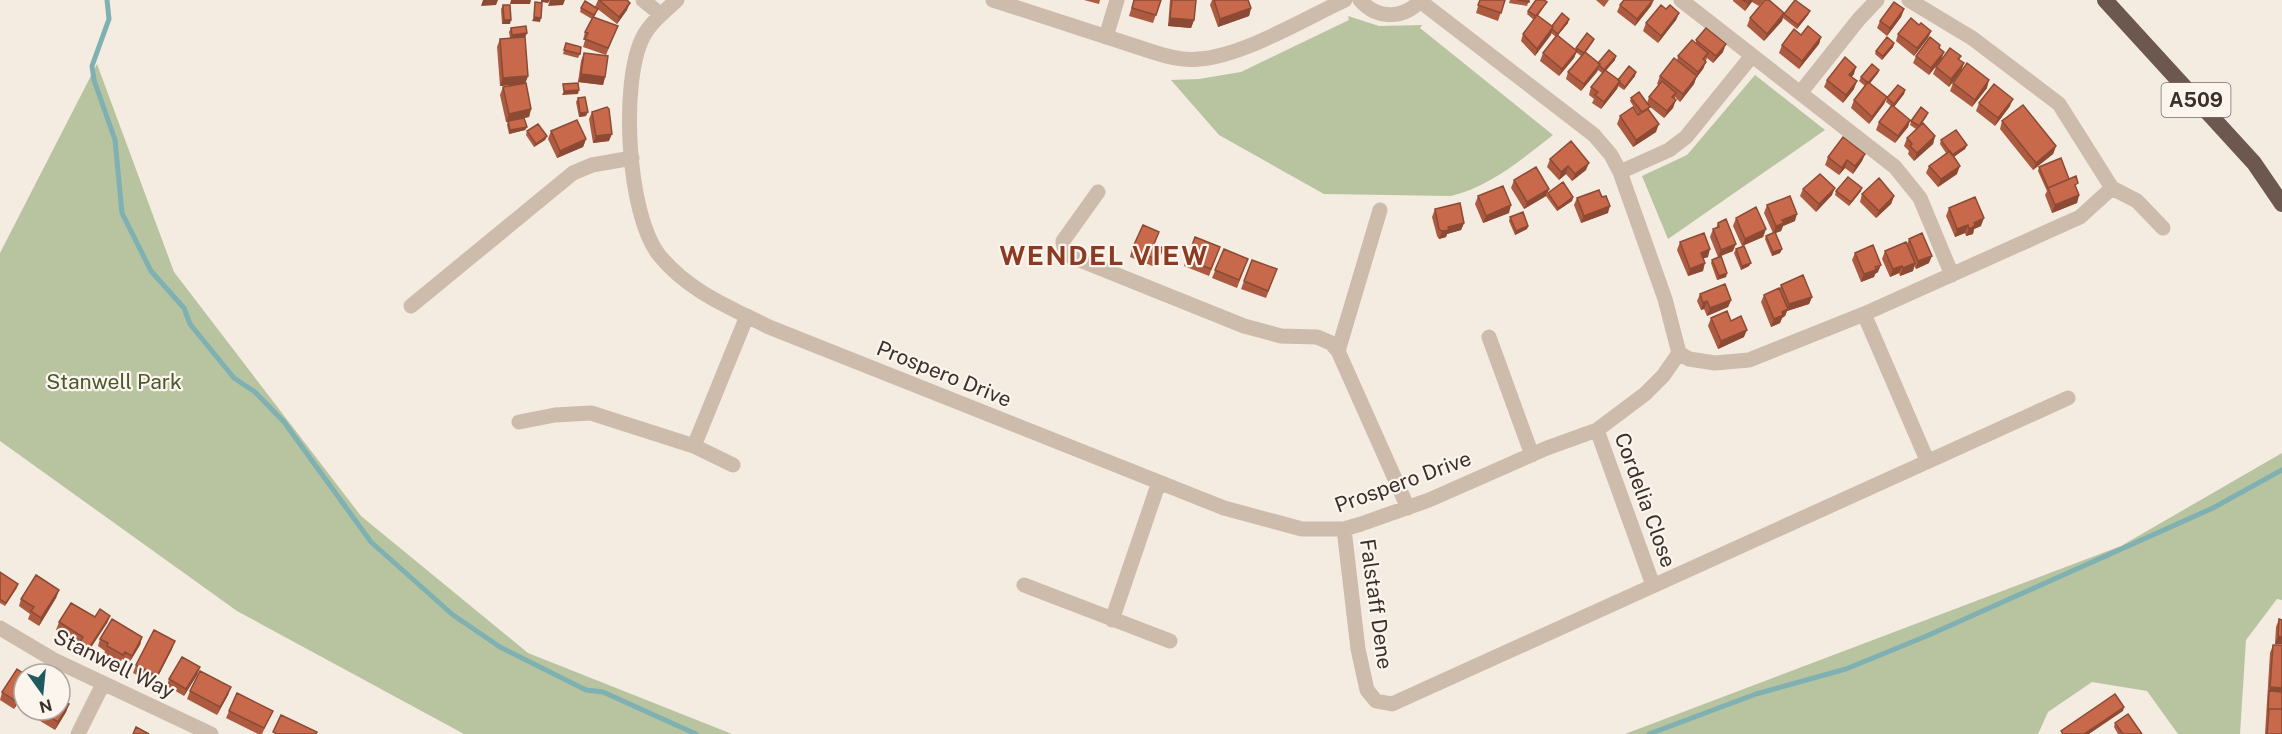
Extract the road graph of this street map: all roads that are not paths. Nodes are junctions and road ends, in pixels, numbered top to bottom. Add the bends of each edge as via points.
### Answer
1 (643, 0) edge
2 (677, 0) edge
3 (993, 0) edge
4 (1117, 0) edge
5 (1345, 0) edge
6 (1360, 0) edge
7 (1681, 0) edge
8 (1877, 0) edge
9 (1909, 0) edge
10 (2105, 0) edge
11 (1421, 1) edge
12 (660, 14) junction
13 (1106, 37) junction
14 (1751, 57) junction
15 (1801, 92) junction
16 (632, 158) junction
17 (1620, 171) junction
18 (2112, 188) junction
19 (1098, 192) dead end
20 (2282, 204) edge
21 (1380, 210) dead end
22 (2163, 228) dead end
23 (1952, 275) junction
24 (411, 306) dead end
25 (1864, 314) junction
26 (747, 316) junction
27 (1489, 337) dead end
28 (1338, 351) junction
29 (1679, 353) junction
30 (2068, 398) dead end
31 (519, 422) dead end
32 (1597, 430) junction
33 (694, 446) junction
34 (1532, 455) junction
35 (1927, 460) junction
36 (733, 465) dead end
37 (1159, 482) junction
38 (1408, 508) junction
39 (1344, 529) junction
40 (1024, 585) dead end
41 (1653, 585) junction
42 (1112, 620) junction
43 (0, 628) edge
44 (1170, 641) dead end
45 (103, 684) junction
46 (78, 734) edge
47 (211, 734) edge

1 - 12 street
2 - 12 street, Prospero Drive
3 - 13 street
4 - 13 street
5 - 13 street via 1250,45 1198,60 1175,58
6 - 11 street via 1369,9 1386,15 1405,12
7 - 14 street
8 - 15 street
9 - 18 street via 1972,38 2059,104
10 - 20 highway, A509 via 2254,163
11 - 17 street via 1594,135
12 - 16 street, Prospero Drive via 644,35 635,57 630,96
14 - 15 street
14 - 17 street via 1686,137 1669,150
15 - 23 street via 1909,182 1920,198
16 - 24 street via 592,165 573,173
16 - 26 street, Prospero Drive via 639,209 646,234 658,254 702,294
17 - 29 street via 1665,299
18 - 22 street via 2137,201
18 - 23 street via 2080,218
19 - 28 street via 1064,241 1065,254 1244,326 1281,336 1317,338 1331,343
21 - 28 street
23 - 25 street
25 - 29 street via 1749,360 1715,363
25 - 35 street
26 - 33 street
26 - 37 street, Prospero Drive
27 - 34 street
28 - 38 street
29 - 32 street, Prospero Drive via 1645,394
30 - 35 street
31 - 33 street via 591,413
32 - 34 street, Prospero Drive
32 - 41 street, Cordelia Close
33 - 36 street
34 - 38 street, Prospero Drive
35 - 41 street
37 - 39 street, Prospero Drive via 1224,508 1302,528
37 - 42 street
38 - 39 street, Prospero Drive
39 - 41 street, Falstaff Dene via 1358,649 1367,690 1376,701 1392,704
40 - 42 street
42 - 44 street
43 - 45 street, Stanwell Way
45 - 46 street
45 - 47 street, Stanwell Way

